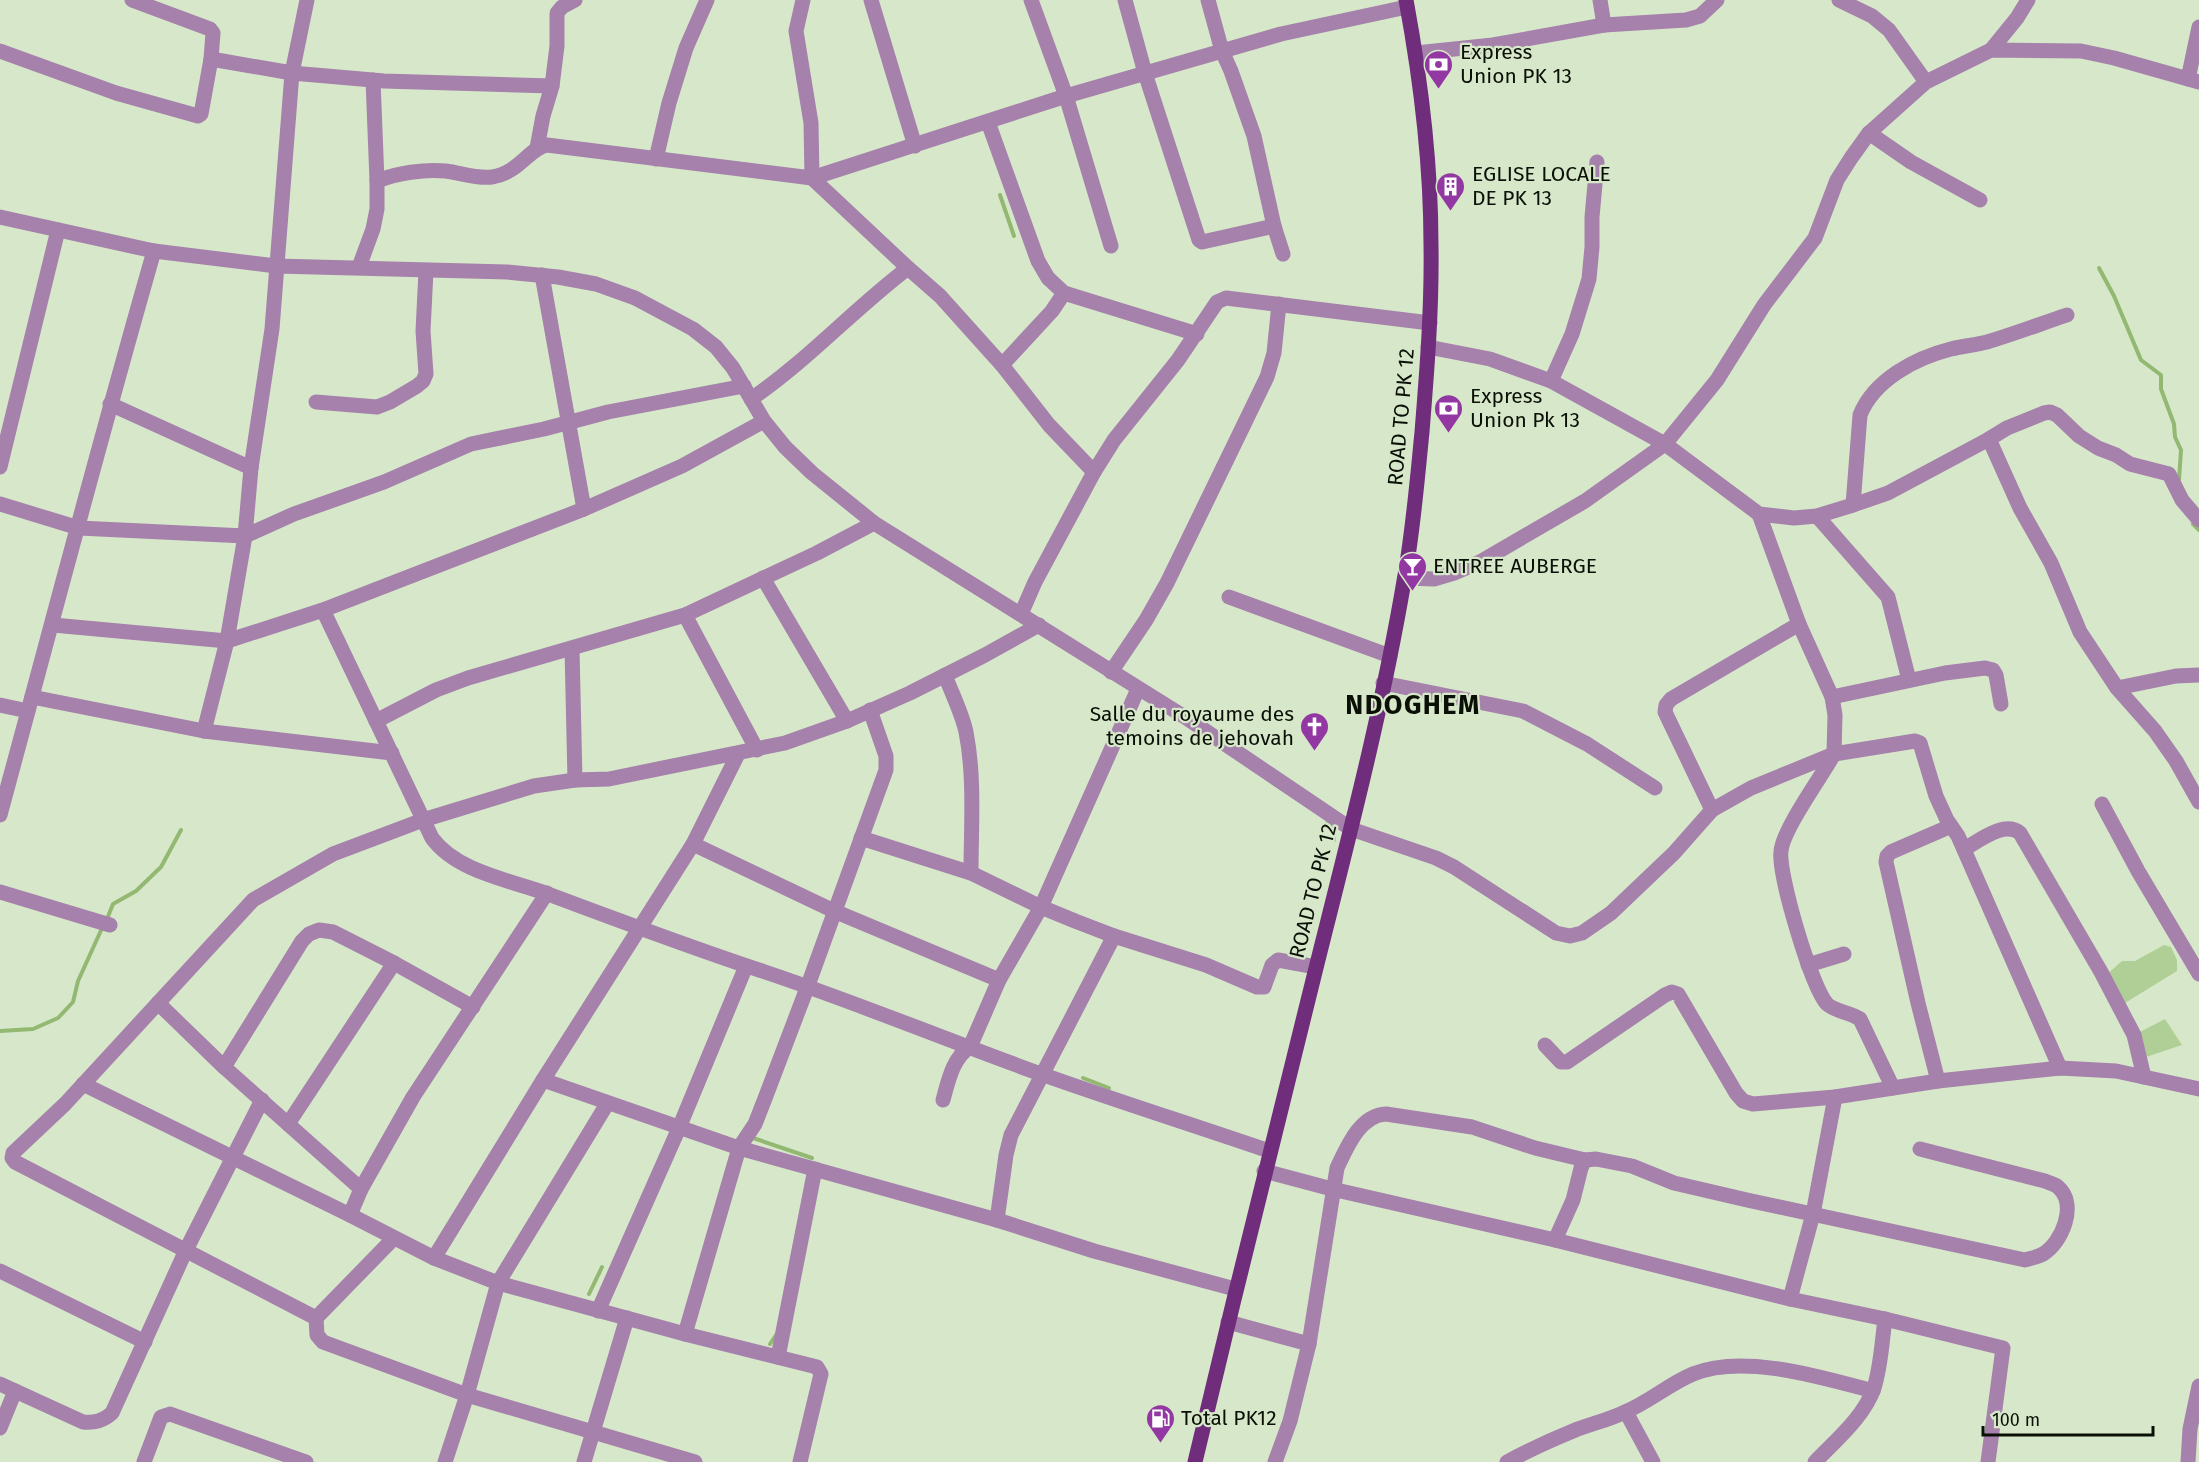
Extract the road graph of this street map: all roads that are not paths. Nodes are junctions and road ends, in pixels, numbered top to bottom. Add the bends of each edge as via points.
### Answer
1 (132, 0) edge
2 (307, 0) edge
3 (575, 0) edge
4 (707, 0) edge
5 (803, 0) edge
6 (871, 0) edge
7 (1031, 0) edge
8 (1125, 0) edge
9 (1208, 0) edge
10 (1600, 0) edge
11 (1717, 0) edge
12 (1839, 0) edge
13 (2028, 0) edge
14 (1406, 3) edge
15 (155, 5) edge
16 (1604, 25) junction
17 (2199, 27) edge
18 (1991, 50) junction
19 (0, 51) edge
20 (1222, 51) junction
21 (1416, 53) junction
22 (211, 59) junction
23 (292, 73) junction
24 (1145, 74) junction
25 (373, 80) junction
26 (1926, 81) junction
27 (2193, 81) edge
28 (552, 86) junction
29 (1066, 96) junction
30 (988, 122) junction
31 (1869, 133) junction
32 (915, 146) junction
33 (537, 148) junction
34 (656, 159) junction
35 (1597, 162) dead end
36 (812, 178) junction
37 (377, 181) junction
38 (1980, 200) dead end
39 (0, 217) edge
40 (1274, 226) junction
41 (58, 230) junction
42 (1111, 246) dead end
43 (154, 251) junction
44 (1283, 254) dead end
45 (276, 266) junction
46 (359, 267) junction
47 (908, 268) junction
48 (426, 271) junction
49 (542, 275) junction
50 (1064, 293) junction
51 (1279, 304) junction
52 (2067, 315) dead end
53 (1430, 323) junction
54 (1197, 334) junction
55 (1428, 347) junction
56 (1002, 365) junction
57 (1551, 381) junction
58 (748, 393) junction
59 (316, 402) dead end
60 (110, 404) junction
61 (764, 422) junction
62 (567, 423) junction
63 (1989, 439) junction
64 (1665, 444) junction
65 (0, 467) edge
66 (250, 468) junction
67 (1094, 472) junction
68 (0, 504) edge
69 (1853, 505) junction
70 (584, 509) junction
71 (1759, 514) junction
72 (1817, 516) junction
73 (2199, 520) edge
74 (874, 523) junction
75 (78, 528) junction
76 (245, 536) junction
77 (763, 578) junction
78 (1405, 578) junction
79 (1229, 597) dead end
80 (323, 610) junction
81 (1022, 614) junction
82 (686, 615) junction
83 (1799, 624) junction
84 (53, 625) junction
85 (1039, 625) junction
86 (227, 641) junction
87 (572, 649) junction
88 (1390, 656) junction
89 (1111, 672) junction
90 (945, 675) junction
91 (2199, 675) edge
92 (1909, 680) junction
93 (1383, 683) junction
94 (2117, 688) junction
95 (1138, 689) junction
96 (1832, 697) junction
97 (30, 704) junction
98 (2001, 704) dead end
99 (0, 705) edge
100 (870, 710) junction
101 (376, 721) junction
102 (847, 721) junction
103 (204, 731) junction
104 (757, 750) junction
105 (392, 753) junction
106 (738, 754) junction
107 (1834, 754) junction
108 (574, 780) junction
109 (1655, 788) dead end
110 (2199, 802) edge
111 (2102, 804) dead end
112 (1712, 810) junction
113 (0, 815) edge
114 (423, 820) junction
115 (1951, 826) junction
116 (1351, 829) junction
117 (861, 837) junction
118 (693, 844) junction
119 (1964, 849) junction
120 (971, 873) junction
121 (0, 892) edge
122 (547, 893) junction
123 (1041, 907) junction
124 (834, 911) junction
125 (110, 925) dead end
126 (640, 930) junction
127 (1114, 936) junction
128 (1844, 954) dead end
129 (394, 963) junction
130 (2196, 964) edge
131 (1808, 965) junction
132 (746, 966) junction
133 (1316, 967) junction
134 (999, 980) junction
135 (807, 988) junction
136 (158, 1003) junction
137 (472, 1007) junction
138 (1545, 1045) dead end
139 (970, 1047) junction
140 (224, 1067) junction
141 (2060, 1068) junction
142 (1042, 1074) junction
143 (2144, 1077) junction
144 (543, 1080) junction
145 (1938, 1081) junction
146 (83, 1084) junction
147 (1893, 1088) junction
148 (2199, 1089) edge
149 (1835, 1097) junction
150 (262, 1100) junction
151 (943, 1100) dead end
152 (607, 1104) junction
153 (288, 1124) junction
154 (679, 1128) junction
155 (739, 1148) junction
156 (1920, 1149) dead end
157 (1269, 1151) junction
158 (232, 1158) junction
159 (1585, 1160) junction
160 (815, 1169) junction
161 (1264, 1171) junction
162 (361, 1189) junction
163 (1332, 1189) junction
164 (1813, 1214) junction
165 (350, 1215) junction
166 (997, 1220) junction
167 (394, 1238) junction
168 (1555, 1240) junction
169 (186, 1250) junction
170 (434, 1258) junction
171 (0, 1270) edge
172 (498, 1283) junction
173 (1235, 1289) junction
174 (1790, 1299) junction
175 (598, 1311) junction
176 (316, 1318) junction
177 (627, 1318) junction
178 (1885, 1318) junction
179 (1227, 1322) junction
180 (685, 1334) junction
181 (145, 1342) junction
182 (1310, 1344) junction
183 (778, 1357) junction
184 (0, 1384) edge
185 (2199, 1386) edge
186 (15, 1391) junction
187 (1873, 1391) junction
188 (467, 1395) junction
189 (1626, 1412) junction
190 (2195, 1423) edge
191 (0, 1428) edge
192 (594, 1431) junction
193 (2199, 1459) edge
194 (144, 1462) edge
195 (306, 1462) edge
196 (445, 1462) edge
197 (584, 1462) edge
198 (695, 1462) edge
199 (800, 1462) edge
200 (1194, 1462) edge
201 (1275, 1462) edge
202 (1507, 1462) edge
203 (1653, 1462) edge
204 (1815, 1462) edge
205 (1988, 1462) edge
206 (2188, 1462) edge
207 (2194, 1462) edge

1 - 15 street
2 - 23 street
3 - 28 street via 557,13
4 - 34 street via 686,48
5 - 36 street via 796,30 811,123
6 - 32 street
7 - 29 street
8 - 24 street
9 - 20 street
10 - 16 street
11 - 16 street via 1700,16 1686,20
12 - 26 street via 1872,16 1889,30
13 - 18 street
14 - 20 street
14 - 21 main road, ROAD TO PK 12
15 - 22 street via 210,29 214,38
16 - 21 street via 1493,45
17 - 27 street
18 - 26 street
18 - 27 street via 2081,51
19 - 22 street via 116,93 198,116
20 - 24 street
20 - 40 street via 1254,136
21 - 53 main road, ROAD TO PK 12 via 1431,243
22 - 23 street
23 - 25 street
23 - 45 street
24 - 29 street
24 - 40 street via 1199,240
25 - 28 street
25 - 37 street
26 - 31 street
28 - 33 street
29 - 30 street
29 - 42 street
30 - 32 street
30 - 50 street via 1038,261
31 - 38 street via 1911,162
31 - 64 street via 1837,180 1815,238 1764,305 1717,380
32 - 36 street
33 - 34 street via 547,145
33 - 37 street via 513,170 492,177 443,171 399,174
34 - 36 street
35 - 57 street via 1589,279
36 - 47 street
37 - 46 street via 373,229
39 - 41 street
40 - 44 street
41 - 43 street
41 - 65 street
43 - 45 street
43 - 60 street
45 - 46 street
45 - 66 street via 272,329
46 - 48 street
47 - 56 street via 940,296
47 - 58 street via 781,377
48 - 49 street
48 - 59 street via 423,381 377,407
49 - 58 street via 596,284 684,324 716,347
49 - 62 street
50 - 54 street
50 - 56 street
51 - 53 street
51 - 54 street via 1226,298 1211,308
51 - 89 street via 1274,353 1267,377 1167,583
52 - 69 street via 1988,341 1949,349 1889,376 1860,415
53 - 55 main road, ROAD TO PK 12
54 - 67 street via 1114,440
55 - 57 street via 1485,357
55 - 78 main road, ROAD TO PK 12
56 - 67 street via 1049,425
57 - 64 street
58 - 61 street
58 - 62 street via 608,412
60 - 66 street
60 - 75 street
61 - 70 street via 682,466
61 - 74 street via 812,473
62 - 70 street
62 - 76 street via 471,444
63 - 69 street via 1888,493
63 - 73 street via 2043,413 2057,415 2098,448 2130,464 2169,474 2182,500
63 - 94 street via 2020,508 2051,563 2080,632
64 - 71 street
64 - 78 street via 1585,501 1480,562 1434,579
66 - 76 street
67 - 81 street
68 - 75 street
69 - 72 street
70 - 80 street
71 - 72 street
71 - 83 street
72 - 92 street via 1888,597
74 - 77 street
74 - 81 street
75 - 76 street
75 - 84 street
76 - 86 street
77 - 82 street
77 - 102 street
78 - 88 main road, ROAD TO PK 12
79 - 88 street
80 - 86 street
80 - 101 street
81 - 85 street
82 - 87 street
82 - 104 street
83 - 96 street
83 - 112 street via 1666,705 1665,712
84 - 86 street
84 - 97 street
85 - 89 street
85 - 90 street
86 - 103 street
87 - 101 street via 468,678
87 - 108 street
88 - 93 main road, ROAD TO PK 12
89 - 95 street
90 - 100 street
90 - 120 street via 966,731 969,753
91 - 94 street
92 - 96 street
92 - 98 street via 1992,670
93 - 109 street via 1523,711 1587,744
93 - 116 main road, ROAD TO PK 12
94 - 110 street via 2171,753
95 - 116 street
95 - 123 street
96 - 107 street
97 - 99 street
97 - 103 street
97 - 113 street
100 - 102 street
100 - 117 street via 886,756 886,770
101 - 105 street
102 - 104 street
103 - 105 street
104 - 106 street
105 - 114 street
106 - 108 street via 609,779
106 - 118 street
107 - 112 street via 1751,788
107 - 115 street via 1920,743 1936,796
107 - 131 street via 1787,832 1781,850 1782,869
108 - 114 street via 534,786
111 - 130 street
112 - 116 street via 1611,913 1582,933 1570,936 1556,933 1436,858
114 - 122 street via 432,838 447,854 476,869
114 - 136 street via 333,854 253,900
115 - 119 street
115 - 145 street via 1891,852 1886,862
116 - 133 main road, ROAD TO PK 12
117 - 120 street
117 - 124 street
118 - 124 street
118 - 126 street
119 - 141 street
119 - 143 street via 2005,827 2020,833 2134,1035
120 - 123 street
121 - 125 street
122 - 126 street
122 - 137 street
123 - 127 street
123 - 134 street
124 - 134 street
124 - 135 street
126 - 132 street
126 - 144 street
127 - 133 street via 1206,964 1257,987 1264,987 1272,965 1278,960
127 - 142 street
128 - 131 street
129 - 137 street
129 - 140 street via 333,932 319,930 309,934
129 - 153 street
131 - 147 street via 1828,1005 1860,1019
132 - 135 street
132 - 154 street
133 - 157 main road, ROAD TO PK 12
134 - 139 street
135 - 139 street
135 - 155 street via 754,1124
136 - 140 street
136 - 146 street
137 - 162 street via 413,1097
138 - 149 street via 1561,1062 1567,1062 1665,994 1672,993 1677,994 1743,1101 1753,1104
139 - 142 street
139 - 151 street via 954,1066
140 - 150 street
141 - 143 street
141 - 145 street
142 - 157 street
142 - 166 street via 1011,1135
143 - 148 street
144 - 152 street
144 - 170 street
145 - 147 street
146 - 158 street
146 - 169 street via 12,1158
147 - 149 street
149 - 164 street
150 - 153 street
150 - 158 street
152 - 154 street
152 - 172 street
153 - 162 street
154 - 155 street
154 - 175 street
155 - 160 street
155 - 180 street
156 - 164 street via 2058,1186 2066,1207 2065,1226 2055,1243 2043,1255 2025,1260
157 - 161 main road, ROAD TO PK 12
158 - 165 street
158 - 169 street
159 - 163 street via 1472,1127 1377,1114 1347,1146
159 - 164 street via 1632,1166 1674,1183
159 - 168 street
160 - 166 street
160 - 183 street
161 - 163 street
161 - 173 main road, ROAD TO PK 12
162 - 165 street
163 - 168 street
163 - 182 street
164 - 174 street
165 - 167 street
166 - 173 street
167 - 170 street
167 - 176 street
168 - 174 street
169 - 176 street
169 - 181 street
170 - 172 street
171 - 181 street
172 - 175 street
172 - 188 street
173 - 179 main road, ROAD TO PK 12
174 - 178 street
175 - 177 street
176 - 188 street via 317,1335 323,1342
177 - 180 street
177 - 192 street
178 - 187 street
178 - 205 street via 2002,1348
179 - 182 street
179 - 200 main road, ROAD TO PK 12
180 - 183 street
181 - 186 street via 112,1413 105,1419 83,1422
182 - 201 street
183 - 199 street via 817,1367 821,1374
184 - 186 street
185 - 190 street
186 - 191 street
187 - 189 street via 1779,1369 1733,1366 1693,1374
187 - 204 street via 1857,1418
188 - 192 street
188 - 196 street
189 - 202 street via 1575,1430
189 - 203 street
190 - 206 street
192 - 197 street
192 - 198 street
193 - 207 street
194 - 195 street via 161,1417 170,1414

